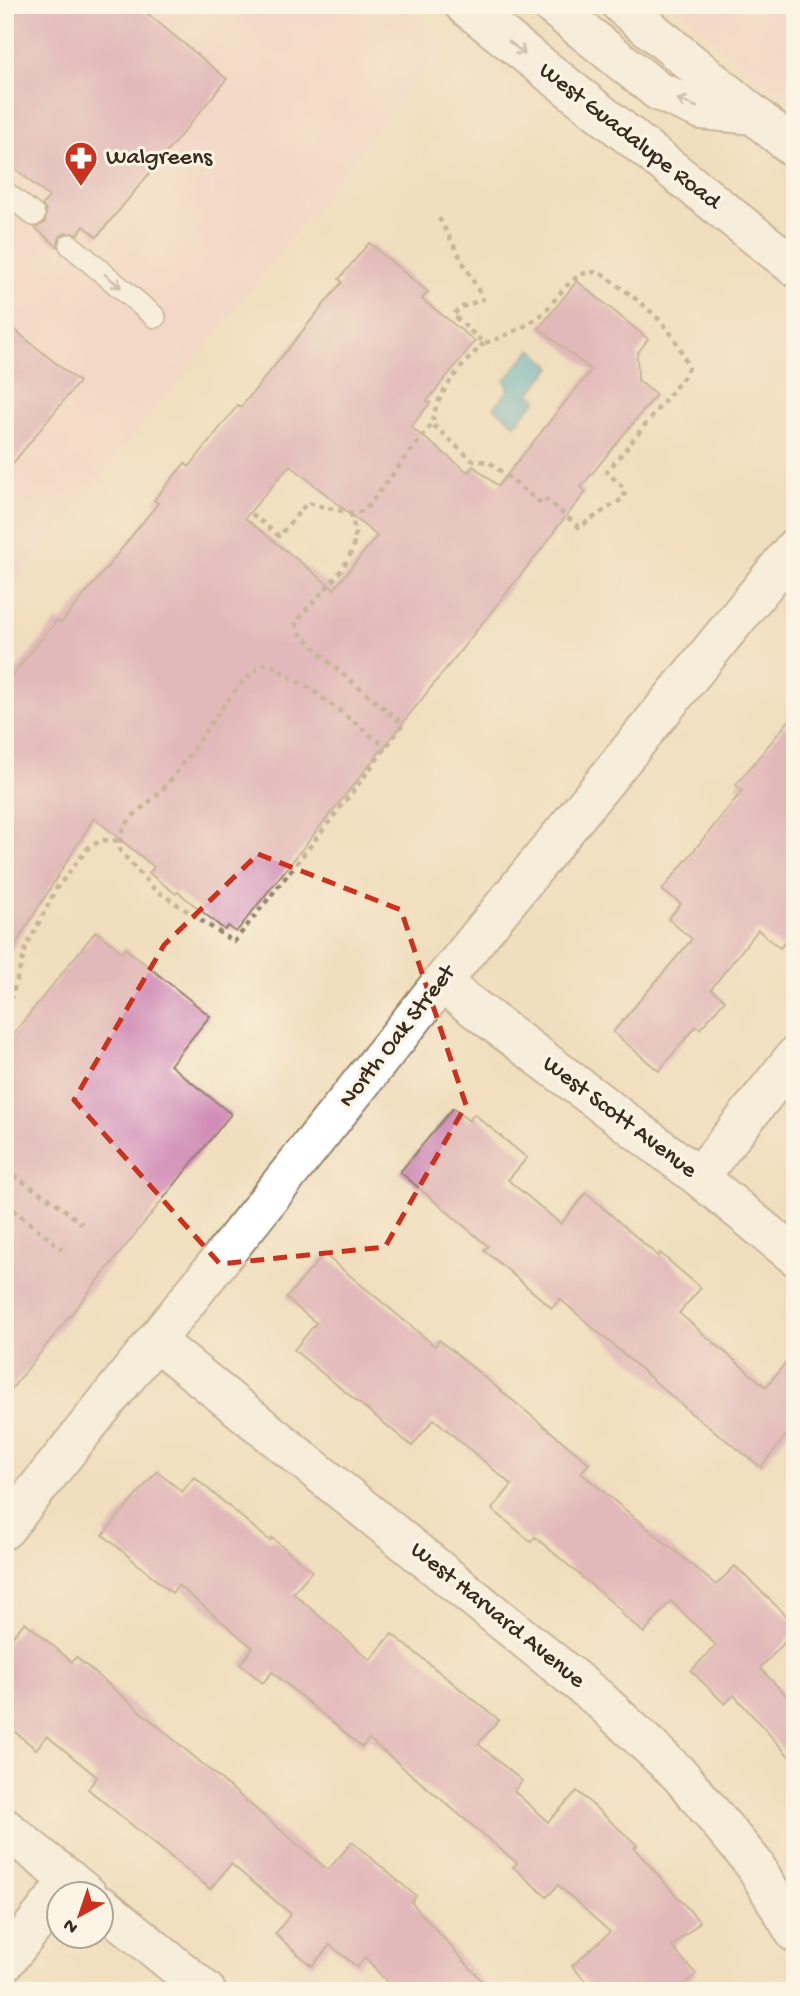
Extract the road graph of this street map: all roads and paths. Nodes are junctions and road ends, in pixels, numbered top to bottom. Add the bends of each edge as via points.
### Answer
1 (464, 5) edge
2 (551, 5) edge
3 (621, 5) edge
4 (754, 115) junction
5 (795, 149) edge
6 (5, 192) edge
7 (34, 215) dead end
8 (439, 218) dead end
9 (70, 245) dead end
10 (795, 267) edge
11 (155, 317) dead end
12 (484, 343) junction
13 (432, 424) junction
14 (351, 513) junction
15 (252, 514) dead end
16 (795, 547) edge
17 (386, 747) junction
18 (121, 841) junction
19 (440, 983) junction
20 (5, 1009) edge
21 (795, 1056) edge
22 (5, 1170) edge
23 (699, 1177) junction
24 (5, 1203) edge
25 (82, 1224) dead end
26 (62, 1249) dead end
27 (795, 1256) edge
28 (157, 1342) junction
29 (5, 1529) edge
30 (5, 1828) edge
31 (71, 1881) edge
32 (116, 1917) edge
33 (46, 1920) edge
34 (795, 1933) edge
35 (5, 1962) edge
36 (206, 1991) edge

1 -> 10 street, West Guadalupe Road
4 -> 2 street via 702,110 658,91
3 - 4 street
4 - 5 street
6 - 7 lane
8 - 12 path via 483,299 453,315
9 -> 11 lane
12 - 13 path via 449,383
12 - 13 path via 542,315 572,280 591,271 601,273 652,310 677,343 688,368 607,472 623,487 625,497 579,527 489,462 472,460
13 - 14 path via 364,511
14 - 15 path via 307,503 279,536
14 - 17 path via 352,549 340,571 296,623 306,640 403,724
16 - 19 street, North Oak Street
17 - 18 path via 314,691 267,663 239,688 161,792 131,820
17 - 18 path via 234,942 154,889 120,851
18 - 20 path via 103,840 89,847 56,890 26,948
19 - 23 street, West Scott Avenue
19 - 28 street, North Oak Street
21 - 23 street
22 - 25 path
23 - 27 street, West Scott Avenue
24 - 26 path
28 - 29 street, North Oak Street
28 - 34 street, West Harvard Avenue via 599,1699 681,1776 754,1864
30 - 31 street
32 - 36 street
33 - 35 street

